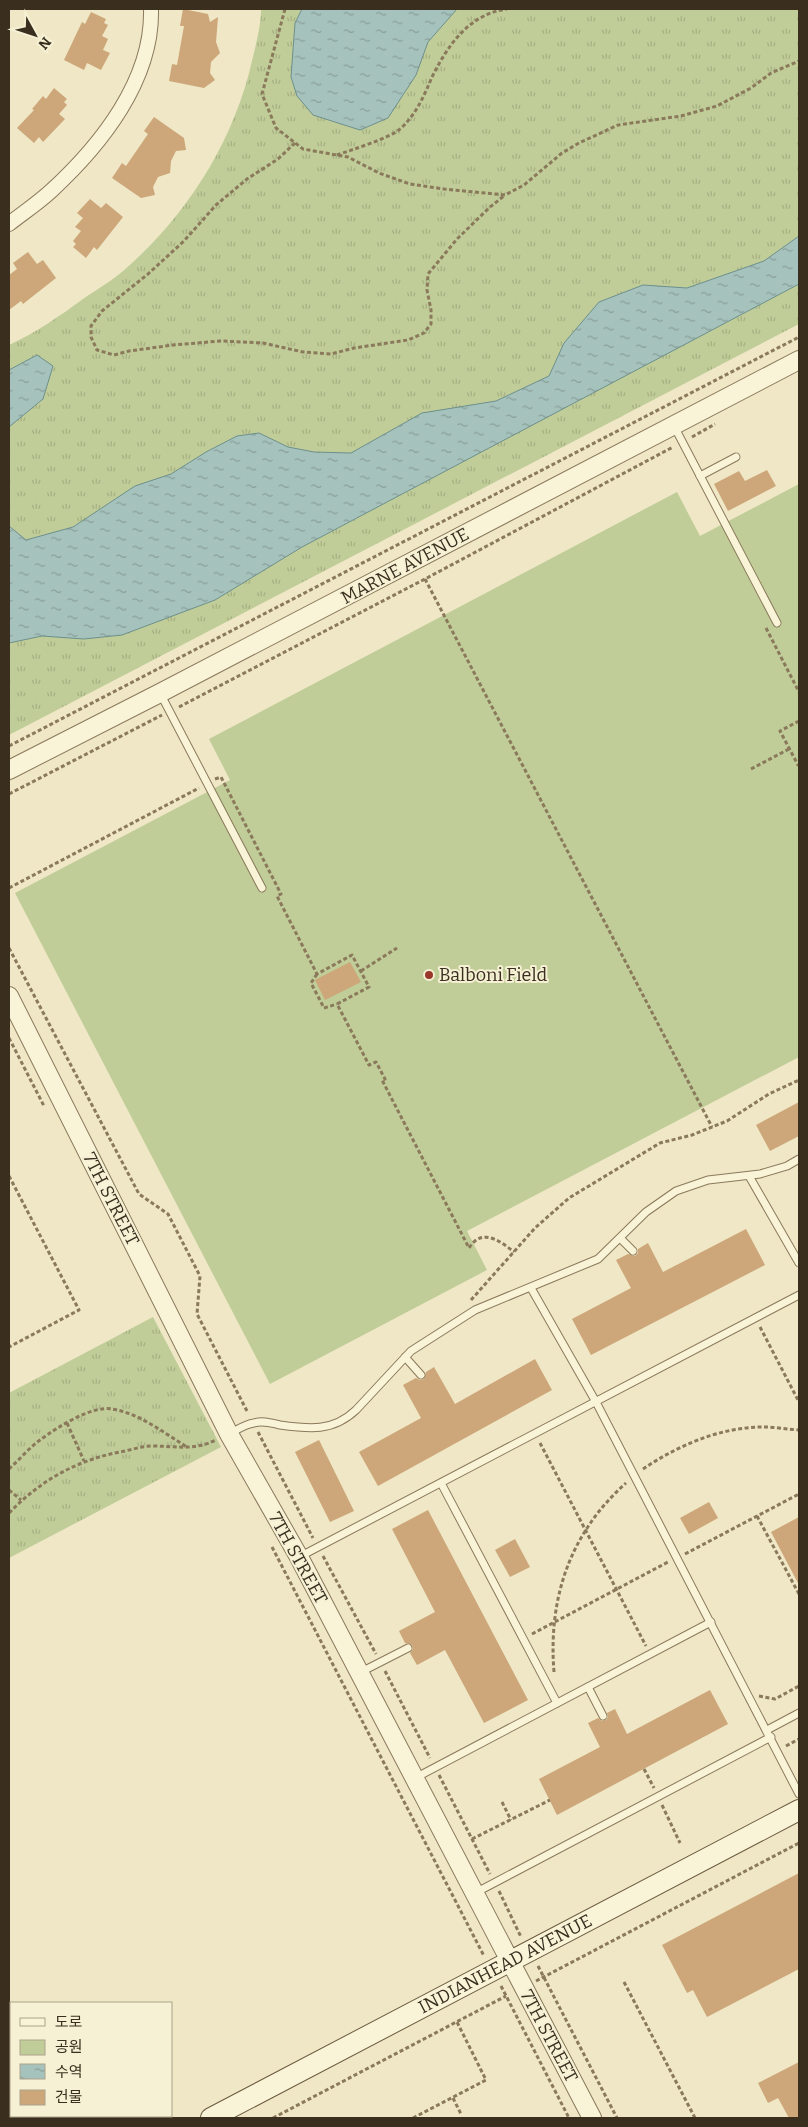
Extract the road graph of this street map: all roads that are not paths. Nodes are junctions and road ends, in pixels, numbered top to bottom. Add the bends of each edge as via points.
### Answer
1 (151, 9) edge
2 (9, 224) edge
3 (799, 360) edge
4 (674, 426) junction
5 (736, 457) dead end
6 (700, 476) junction
7 (777, 623) dead end
8 (160, 693) junction
9 (9, 770) edge
10 (262, 888) dead end
11 (9, 996) edge
12 (799, 1159) edge
13 (749, 1176) junction
14 (621, 1239) junction
15 (633, 1251) dead end
16 (799, 1263) edge
17 (530, 1288) junction
18 (799, 1296) edge
19 (405, 1357) junction
20 (421, 1375) dead end
21 (596, 1402) junction
22 (220, 1438) junction
23 (441, 1483) junction
24 (298, 1557) junction
25 (711, 1622) junction
26 (408, 1648) dead end
27 (359, 1673) junction
28 (588, 1687) junction
29 (556, 1703) junction
30 (799, 1713) edge
31 (603, 1716) dead end
32 (767, 1730) junction
33 (771, 1737) junction
34 (414, 1778) junction
35 (799, 1794) edge
36 (799, 1810) edge
37 (474, 1893) junction
38 (501, 1966) junction
39 (9, 2066) edge
40 (10, 2073) edge
41 (211, 2118) edge
42 (592, 2118) edge

1 - 2 street via 145,58 128,95 107,128 50,192
3 - 4 street, MARNE AVENUE
4 - 6 lane
4 - 8 street, MARNE AVENUE
5 - 6 lane
6 - 7 lane
8 - 9 street, MARNE AVENUE
8 - 10 lane
11 - 22 street, 7TH STREET
12 - 13 lane via 787,1166
13 - 14 lane via 708,1180 676,1190 646,1212
13 - 16 lane
14 - 15 lane
14 - 17 lane via 598,1259
17 - 19 lane via 475,1310
17 - 21 lane
18 - 21 lane
19 - 20 lane
19 - 22 lane via 348,1418 337,1424 311,1429 253,1423
21 - 23 lane
21 - 25 lane
22 - 24 street, 7TH STREET
23 - 24 lane
23 - 29 lane
24 - 27 street, 7TH STREET
25 - 28 lane
25 - 32 lane
26 - 27 lane
27 - 34 street, 7TH STREET
28 - 29 lane
28 - 31 lane
29 - 34 lane
30 - 32 lane
32 - 33 lane
33 - 35 lane
33 - 37 lane
34 - 37 street, 7TH STREET
36 - 38 main road, INDIANHEAD AVENUE
37 - 38 street, 7TH STREET via 496,1939
38 - 41 main road, INDIANHEAD AVENUE
38 - 42 street, 7TH STREET
39 - 40 lane

